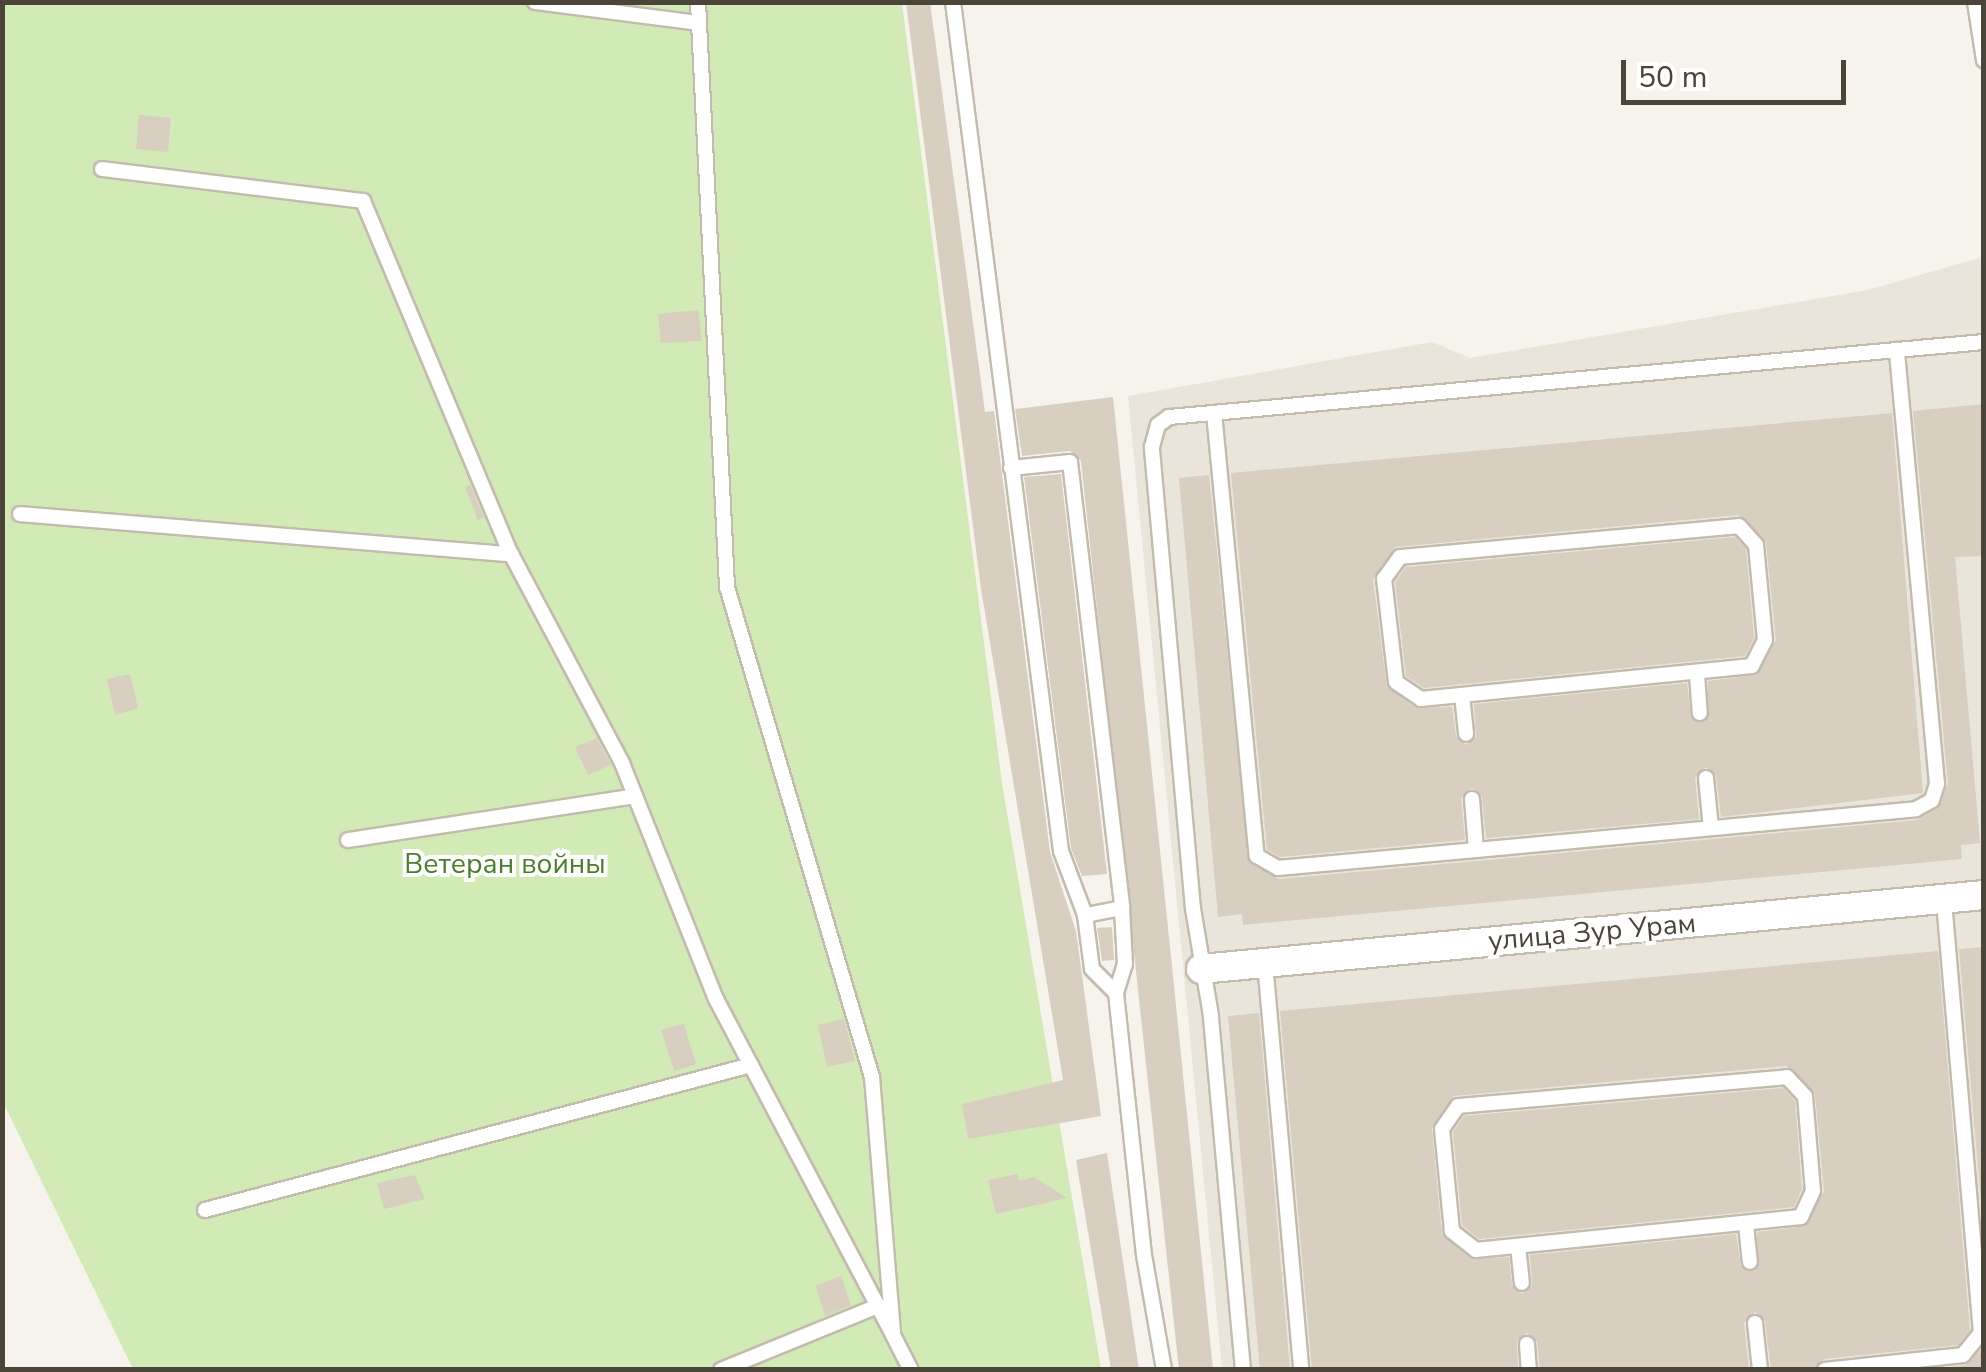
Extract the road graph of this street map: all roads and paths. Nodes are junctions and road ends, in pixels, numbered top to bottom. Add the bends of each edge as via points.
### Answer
1 (535, 2) edge
2 (698, 2) edge
3 (953, 2) edge
4 (1975, 2) edge
5 (699, 23) junction
6 (1984, 60) edge
7 (102, 169) dead end
8 (1984, 342) edge
9 (1898, 350) junction
10 (1214, 412) junction
11 (1011, 468) junction
12 (20, 514) dead end
13 (511, 554) junction
14 (1697, 674) junction
15 (1462, 696) junction
16 (1700, 713) dead end
17 (1466, 734) dead end
18 (1706, 778) dead end
19 (635, 796) junction
20 (1472, 799) dead end
21 (1711, 828) junction
22 (348, 840) dead end
23 (1476, 850) junction
24 (1984, 895) edge
25 (1944, 898) junction
26 (1122, 908) junction
27 (1084, 915) junction
28 (1265, 963) junction
29 (1201, 969) junction
30 (1116, 993) junction
31 (751, 1066) junction
32 (205, 1210) dead end
33 (1746, 1225) junction
34 (1518, 1246) junction
35 (1750, 1262) dead end
36 (1522, 1283) dead end
37 (878, 1306) junction
38 (1755, 1323) dead end
39 (893, 1335) junction
40 (1527, 1344) dead end
41 (721, 1370) edge
42 (911, 1370) edge
43 (1164, 1370) edge
44 (1243, 1370) edge
45 (1301, 1370) edge
46 (1529, 1370) edge
47 (1760, 1370) edge
48 (1825, 1370) edge

1 - 5 lane
2 - 5 lane
3 - 11 lane
4 - 6 lane
5 - 39 lane via 726,587 872,1077
7 - 13 lane via 362,201
8 - 9 lane
9 - 10 lane
9 - 21 lane via 1936,792 1916,809
10 - 23 lane via 1257,856 1278,868
10 - 29 lane via 1169,416 1152,438
11 - 26 lane via 1070,462
11 - 27 lane via 1062,852
12 - 13 lane
13 - 19 lane
14 - 15 lane
14 - 15 lane via 1741,670 1764,650 1756,545 1739,526 1400,557 1384,579 1396,682 1415,698
14 - 16 lane
15 - 17 lane
18 - 21 lane
19 - 22 lane
19 - 31 lane via 716,999
20 - 23 lane
21 - 23 lane
24 - 25 street, улица Зур Урам
25 - 28 street, улица Зур Урам
25 - 48 lane via 1981,1333 1963,1356
26 - 27 lane
26 - 30 lane via 1124,964
27 - 30 lane via 1092,969
28 - 29 street, улица Зур Урам
28 - 45 lane
29 - 44 lane
30 - 43 lane via 1144,1256
31 - 32 lane
31 - 37 lane
33 - 34 lane
33 - 34 lane via 1790,1221 1812,1201 1805,1096 1788,1077 1452,1110 1442,1130 1452,1231 1470,1248
33 - 35 lane
34 - 36 lane
37 - 39 lane
37 - 41 lane
38 - 47 lane
39 - 42 lane
40 - 46 lane

